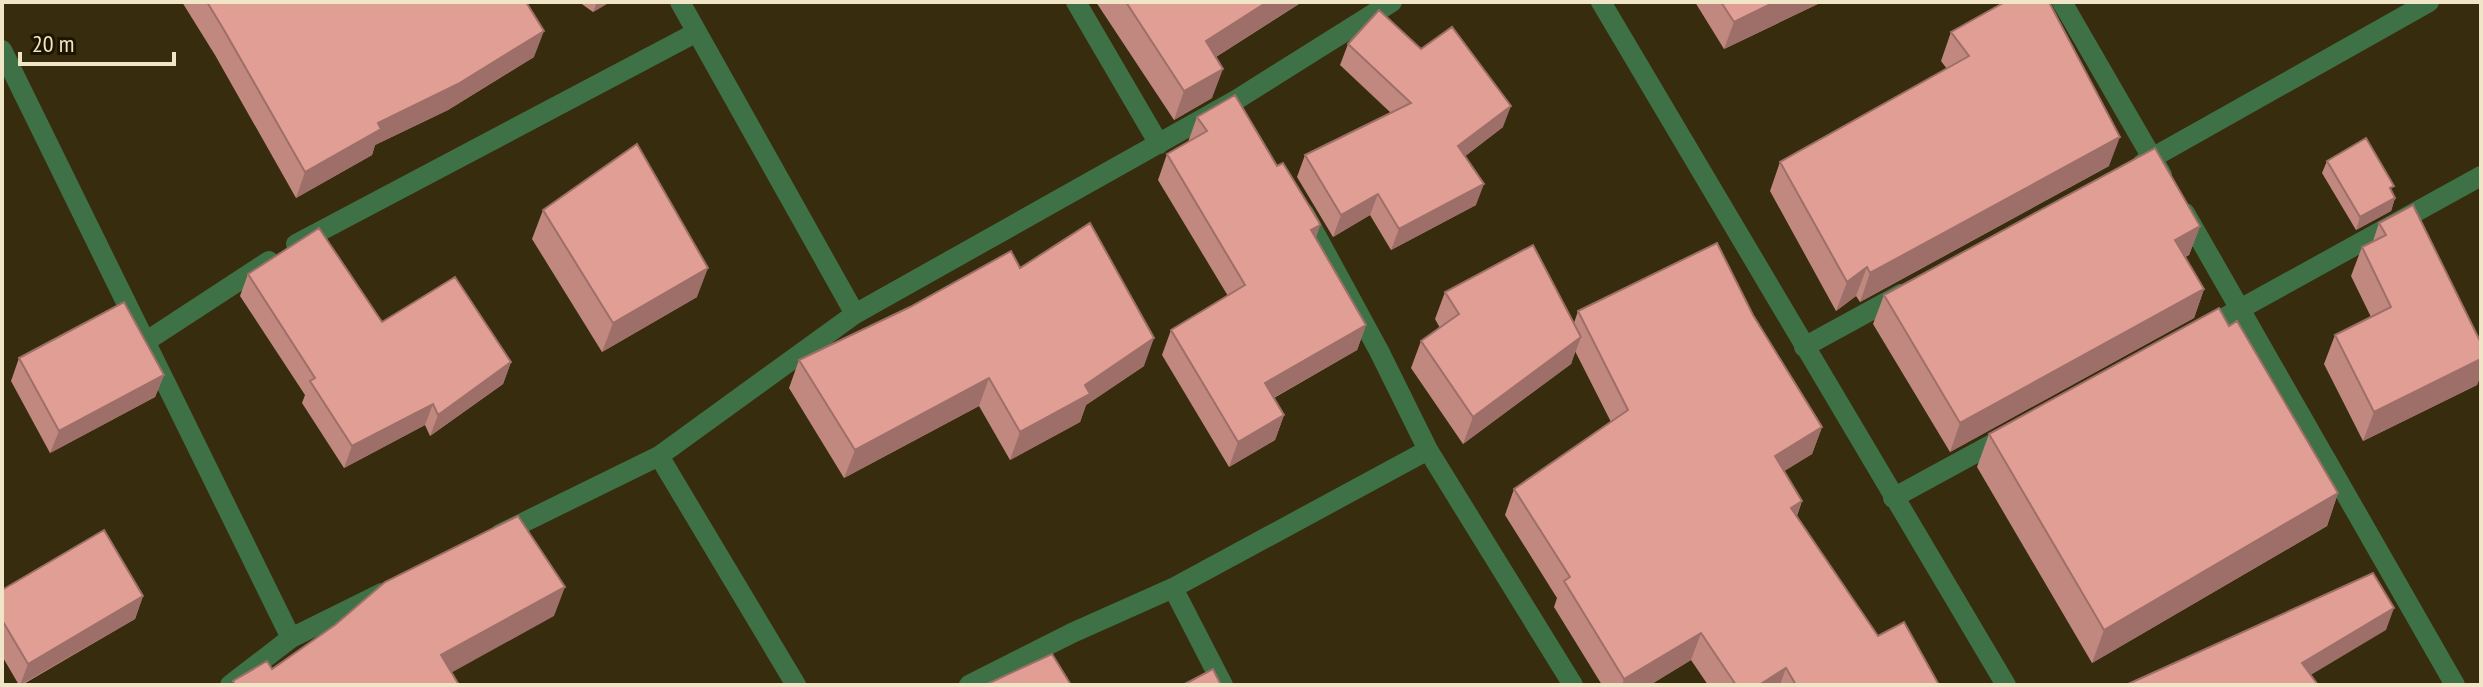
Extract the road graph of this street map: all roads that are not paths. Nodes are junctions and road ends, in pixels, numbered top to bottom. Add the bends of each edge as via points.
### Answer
1 (680, 2) edge
2 (1076, 2) edge
3 (1392, 2) edge
4 (1601, 2) edge
5 (2062, 2) edge
6 (2429, 2) edge
7 (697, 32) junction
8 (2, 50) edge
9 (1159, 144) junction
10 (2152, 158) junction
11 (2125, 173) edge
12 (2481, 176) edge
13 (1290, 190) edge
14 (1916, 286) edge
15 (2240, 309) junction
16 (855, 314) junction
17 (2185, 339) edge
18 (145, 342) junction
19 (1804, 347) junction
20 (2018, 430) edge
21 (1428, 450) junction
22 (659, 456) junction
23 (1893, 498) junction
24 (489, 540) edge
25 (404, 582) edge
26 (1173, 588) junction
27 (291, 638) junction
28 (230, 685) edge
29 (796, 685) edge
30 (969, 685) edge
31 (1223, 685) edge
32 (1573, 685) edge
33 (2006, 685) edge
34 (2455, 685) edge

1 - 7 street
2 - 9 street
3 - 9 street via 1239,107
4 - 19 street
5 - 10 street
6 - 10 street
7 - 16 street
7 - 18 street via 307,237
8 - 18 street
9 - 16 street
10 - 11 street
10 - 15 street
12 - 15 street
13 - 21 street
14 - 19 street
15 - 17 street
15 - 34 street
16 - 22 street
18 - 27 street
19 - 23 street
20 - 23 street
21 - 26 street
21 - 32 street
22 - 24 street
22 - 29 street
23 - 33 street
25 - 27 street
26 - 30 street
26 - 31 street
27 - 28 street

